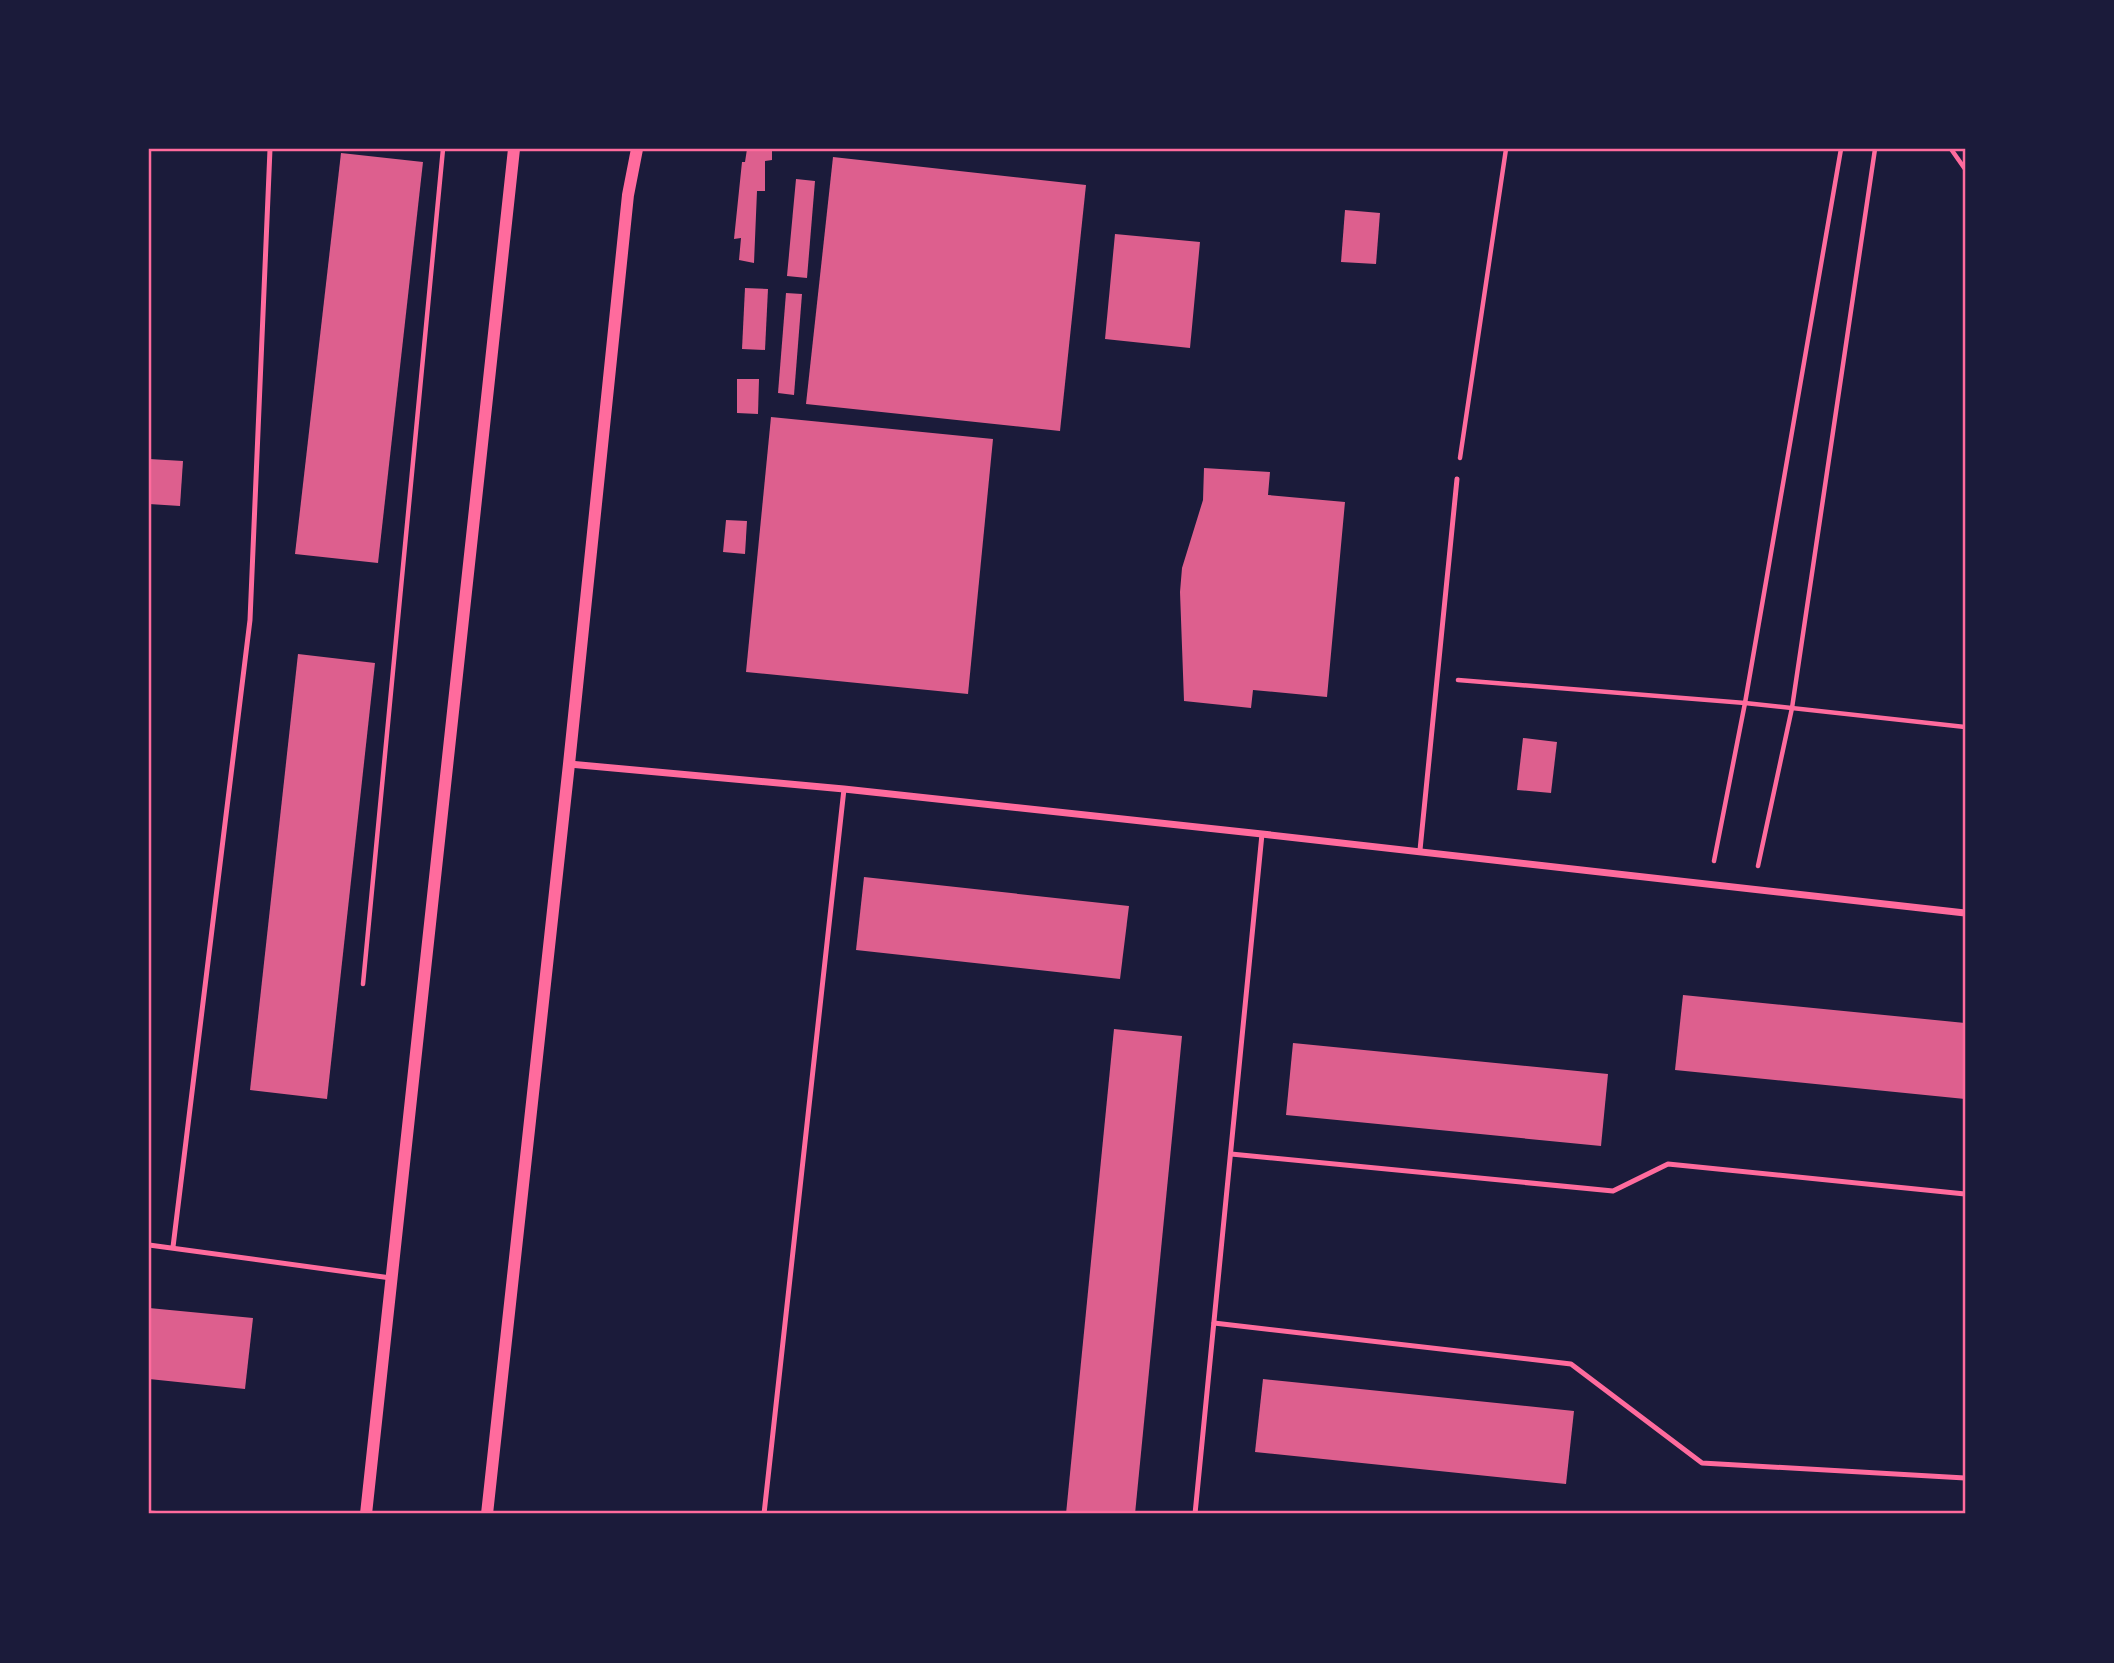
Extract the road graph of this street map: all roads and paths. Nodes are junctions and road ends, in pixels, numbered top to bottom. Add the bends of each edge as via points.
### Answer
1 (270, 149) edge
2 (443, 149) edge
3 (514, 149) edge
4 (637, 149) edge
5 (1506, 149) edge
6 (1841, 149) edge
7 (1875, 149) edge
8 (1951, 149) edge
9 (1965, 169) edge
10 (1457, 480) joint
11 (1459, 681) dead end
12 (1745, 703) junction
13 (1792, 708) junction
14 (1965, 727) edge
15 (569, 764) junction
16 (844, 789) junction
17 (1262, 834) junction
18 (1420, 850) junction
19 (1713, 886) junction
20 (1756, 891) junction
21 (1965, 913) edge
22 (363, 984) dead end
23 (1231, 1154) junction
24 (1965, 1194) edge
25 (149, 1245) edge
26 (173, 1247) junction
27 (391, 1278) junction
28 (1214, 1323) junction
29 (1965, 1478) edge
30 (149, 1513) edge
31 (164, 1514) edge
32 (366, 1514) edge
33 (487, 1514) edge
34 (764, 1514) edge
35 (1195, 1514) edge

1 - 26 lane via 250,620
2 - 22 path
3 - 27 street
4 - 15 street via 628,195
5 - 10 path
6 - 12 path
7 - 13 path
8 - 9 path
10 - 18 lane
11 - 12 path
12 - 13 path
12 - 19 path
13 - 14 path
13 - 20 path
15 - 16 street
15 - 33 street
16 - 17 street
16 - 34 lane
17 - 18 street
17 - 23 lane
18 - 19 street
19 - 20 street
20 - 21 street
23 - 24 lane via 1612,1191 1668,1164
23 - 28 lane
25 - 26 lane
26 - 27 lane
27 - 32 street
28 - 29 lane via 1571,1364 1702,1463
28 - 35 lane
30 - 31 lane

